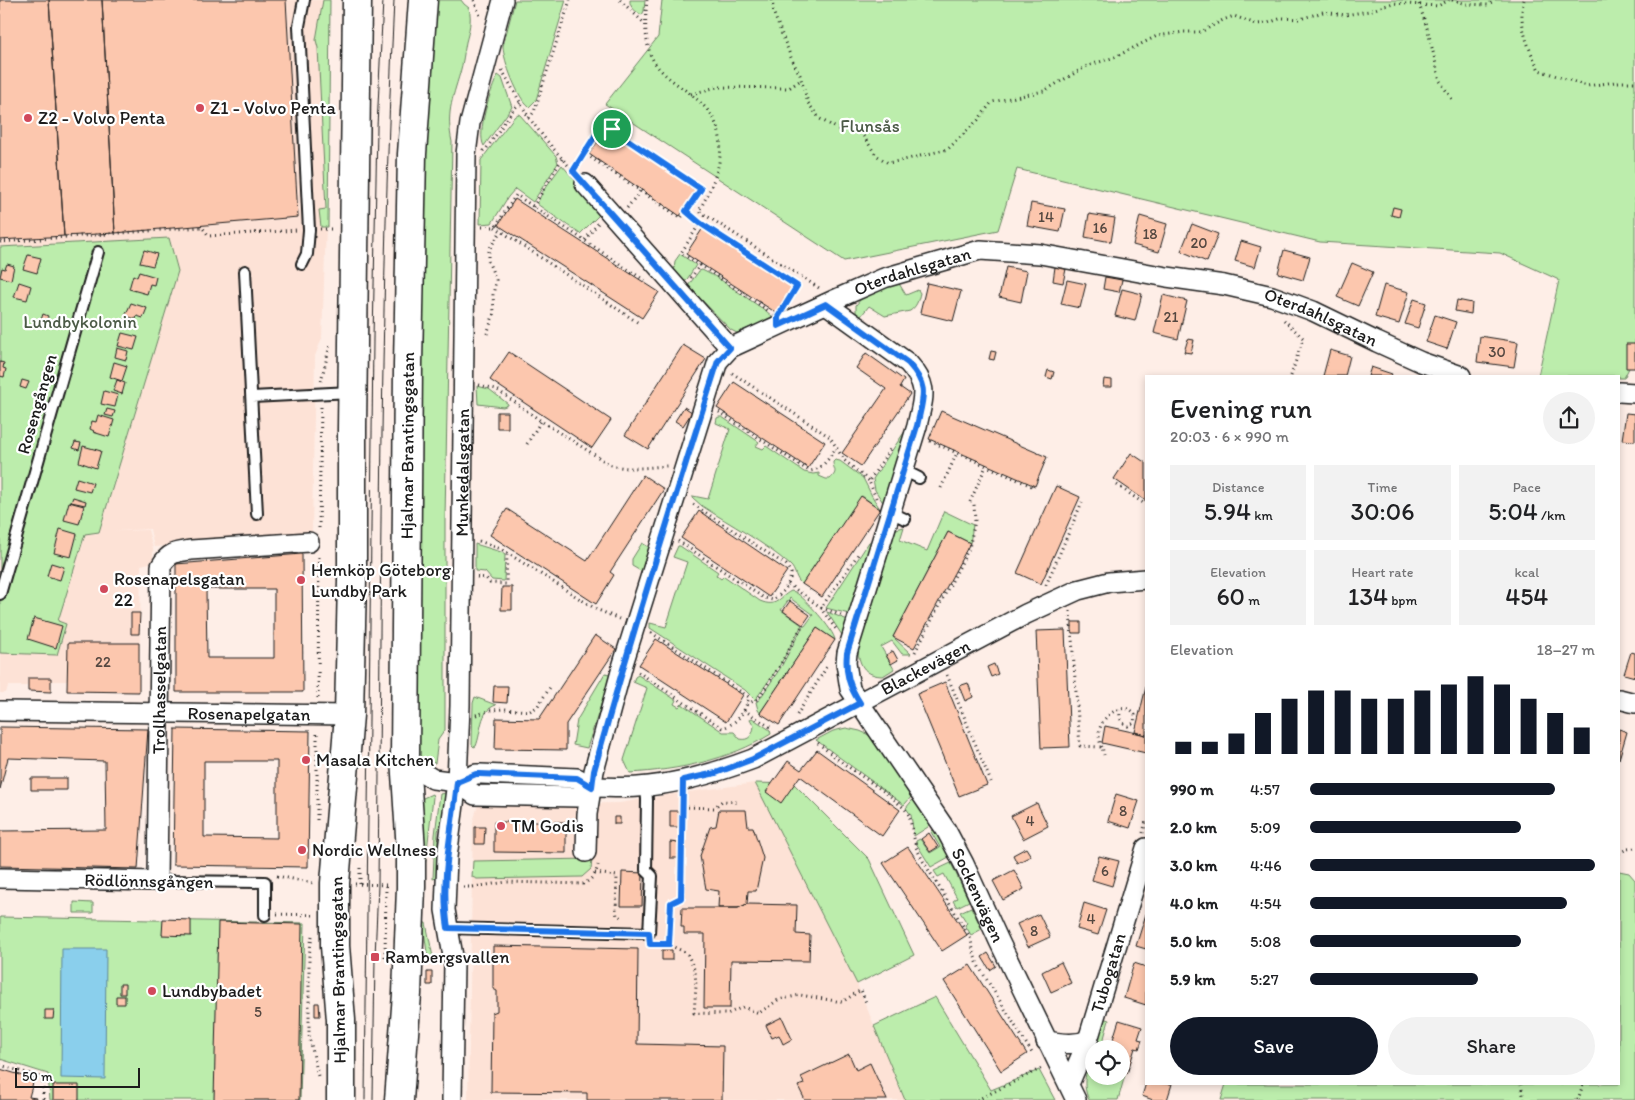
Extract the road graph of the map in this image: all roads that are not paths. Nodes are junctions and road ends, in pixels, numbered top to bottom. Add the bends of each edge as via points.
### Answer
1 (304, 0) edge
2 (357, 0) edge
3 (423, 0) edge
4 (504, 0) edge
5 (579, 178) road end
6 (98, 252) dead end
7 (302, 264) dead end
8 (245, 271) dead end
9 (831, 301) junction
10 (730, 348) junction
11 (1458, 375) edge
12 (352, 392) junction
13 (1620, 392) edge
14 (1635, 393) edge
15 (252, 397) junction
16 (257, 514) dead end
17 (309, 542) dead end
18 (1145, 579) edge
19 (0, 594) edge
20 (1620, 699) edge
21 (860, 703) junction
22 (1635, 704) edge
23 (0, 711) edge
24 (158, 713) junction
25 (348, 715) junction
26 (404, 758) junction
27 (434, 779) junction
28 (457, 782) junction
29 (646, 786) junction
30 (592, 787) junction
31 (407, 812) junction
32 (1143, 844) edge
33 (592, 856) road end
34 (0, 878) edge
35 (158, 881) junction
36 (265, 915) road end
37 (448, 928) junction
38 (1046, 1040) junction
39 (1088, 1040) edge
40 (1085, 1041) edge
41 (1085, 1050) edge
42 (1072, 1092) edge
43 (341, 1100) edge
44 (399, 1100) edge
45 (452, 1100) edge

1 - 7 lane via 298,26 308,230 307,254
2 - 12 main road, Hjalmar Brantingsgatan
3 - 26 main road, Hjalmar Brantingsgatan via 412,164
4 - 28 street, Munkedalsgatan via 470,124 466,163
5 - 10 street
6 - 19 lane, Rosengången
8 - 15 lane
9 - 10 street, Oterdahlsgatan via 778,321
9 - 11 street, Oterdahlsgatan via 884,278 980,250 1040,254 1272,296 1313,311 1421,362
9 - 21 street, Sockenvägen via 908,363 918,374 924,396 911,474 847,653 850,689
10 - 30 street, Oterdahlsgatan via 718,363 676,492 624,664
12 - 15 lane
12 - 25 main road, Hjalmar Brantingsgatan
13 - 14 street
15 - 16 lane
17 - 24 street, Trollhasselgatan via 191,550 165,558 160,576
18 - 21 street, Blackevägen via 1109,582 1078,590 1026,614
20 - 22 street
21 - 29 street, Blackevägen via 753,759 716,773
21 - 38 street, Sockenvägen via 946,830
23 - 24 street, Rosenapelgatan
24 - 25 street, Rosenapelgatan
24 - 35 street, Trollhasselgatan
25 - 43 main road, Hjalmar Brantingsgatan via 335,883
26 - 27 street
26 - 31 main road, Hjalmar Brantingsgatan
27 - 28 street
27 - 31 street
28 - 30 street via 475,795 482,796 577,797
28 - 37 street, Munkedalsgatan via 447,857 445,910
29 - 30 street, Blackevägen
29 - 37 lane via 646,870 652,876 649,933
30 - 33 street, Oterdahlsgatan via 587,814
31 - 44 main road, Hjalmar Brantingsgatan via 411,887
32 - 39 street, Tubogatan
34 - 35 street, Rödlönnsgången
35 - 36 lane, Rödlönnsgången via 265,882
37 - 45 street, Munkedalsgatan via 454,962
38 - 40 street via 1066,1044
38 - 42 street, Sockenvägen
41 - 42 street, Tubogatan

